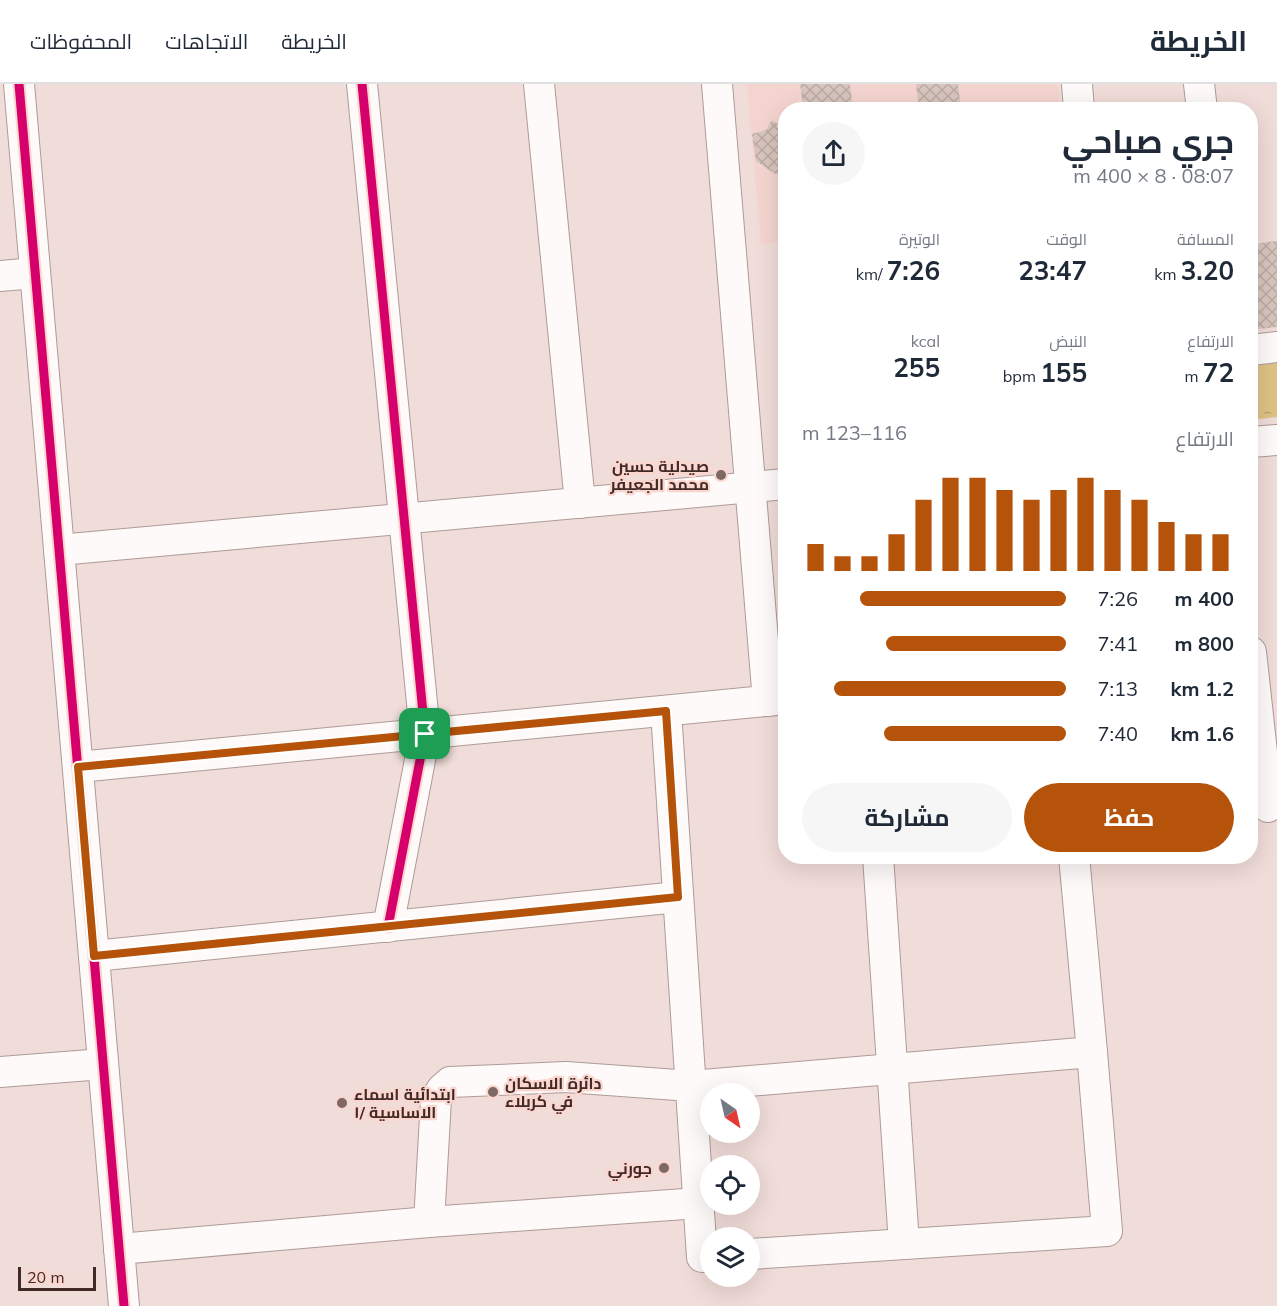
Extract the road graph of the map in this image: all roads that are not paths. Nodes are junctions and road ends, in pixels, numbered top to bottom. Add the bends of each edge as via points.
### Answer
1 (19, 84) edge
2 (362, 84) edge
3 (539, 84) edge
4 (717, 84) edge
5 (1077, 84) edge
6 (1199, 84) edge
7 (1078, 102) edge
8 (1201, 102) edge
9 (35, 273) junction
10 (0, 276) edge
11 (1277, 347) edge
12 (1258, 349) edge
13 (1277, 440) edge
14 (1258, 441) edge
15 (778, 485) edge
16 (750, 488) junction
17 (580, 503) junction
18 (404, 519) junction
19 (59, 550) junction
20 (777, 700) edge
21 (666, 711) junction
22 (1258, 730) edge
23 (425, 734) junction
24 (78, 767) junction
25 (1265, 808) edge
26 (879, 864) edge
27 (1075, 864) edge
28 (678, 897) junction
29 (388, 927) junction
30 (94, 956) junction
31 (1092, 1052) junction
32 (103, 1064) junction
33 (892, 1069) junction
34 (0, 1072) edge
35 (691, 1086) junction
36 (699, 1203) junction
37 (429, 1222) junction
38 (700, 1227) edge
39 (904, 1244) junction
40 (119, 1249) junction
41 (760, 1253) edge
42 (124, 1306) edge

1 - 9 street
2 - 18 street
3 - 17 street
4 - 16 street
5 - 7 street
6 - 8 street
9 - 10 street
9 - 19 street
11 - 12 street
13 - 14 street
15 - 16 street
16 - 17 street
16 - 20 street
17 - 18 street
18 - 19 street
18 - 23 street
19 - 24 street
20 - 21 street
21 - 23 street
21 - 28 street
22 - 25 street
23 - 24 street
23 - 29 street
24 - 30 street
26 - 33 street
27 - 31 street
28 - 29 street
28 - 35 street
29 - 30 street
30 - 32 street
31 - 33 street
31 - 39 street via 1107,1231
32 - 34 street
32 - 40 street
33 - 35 street
33 - 39 street
35 - 36 street
35 - 37 street via 567,1077 450,1082 436,1099
36 - 37 street
36 - 38 street
37 - 40 street
39 - 41 street
40 - 42 street

